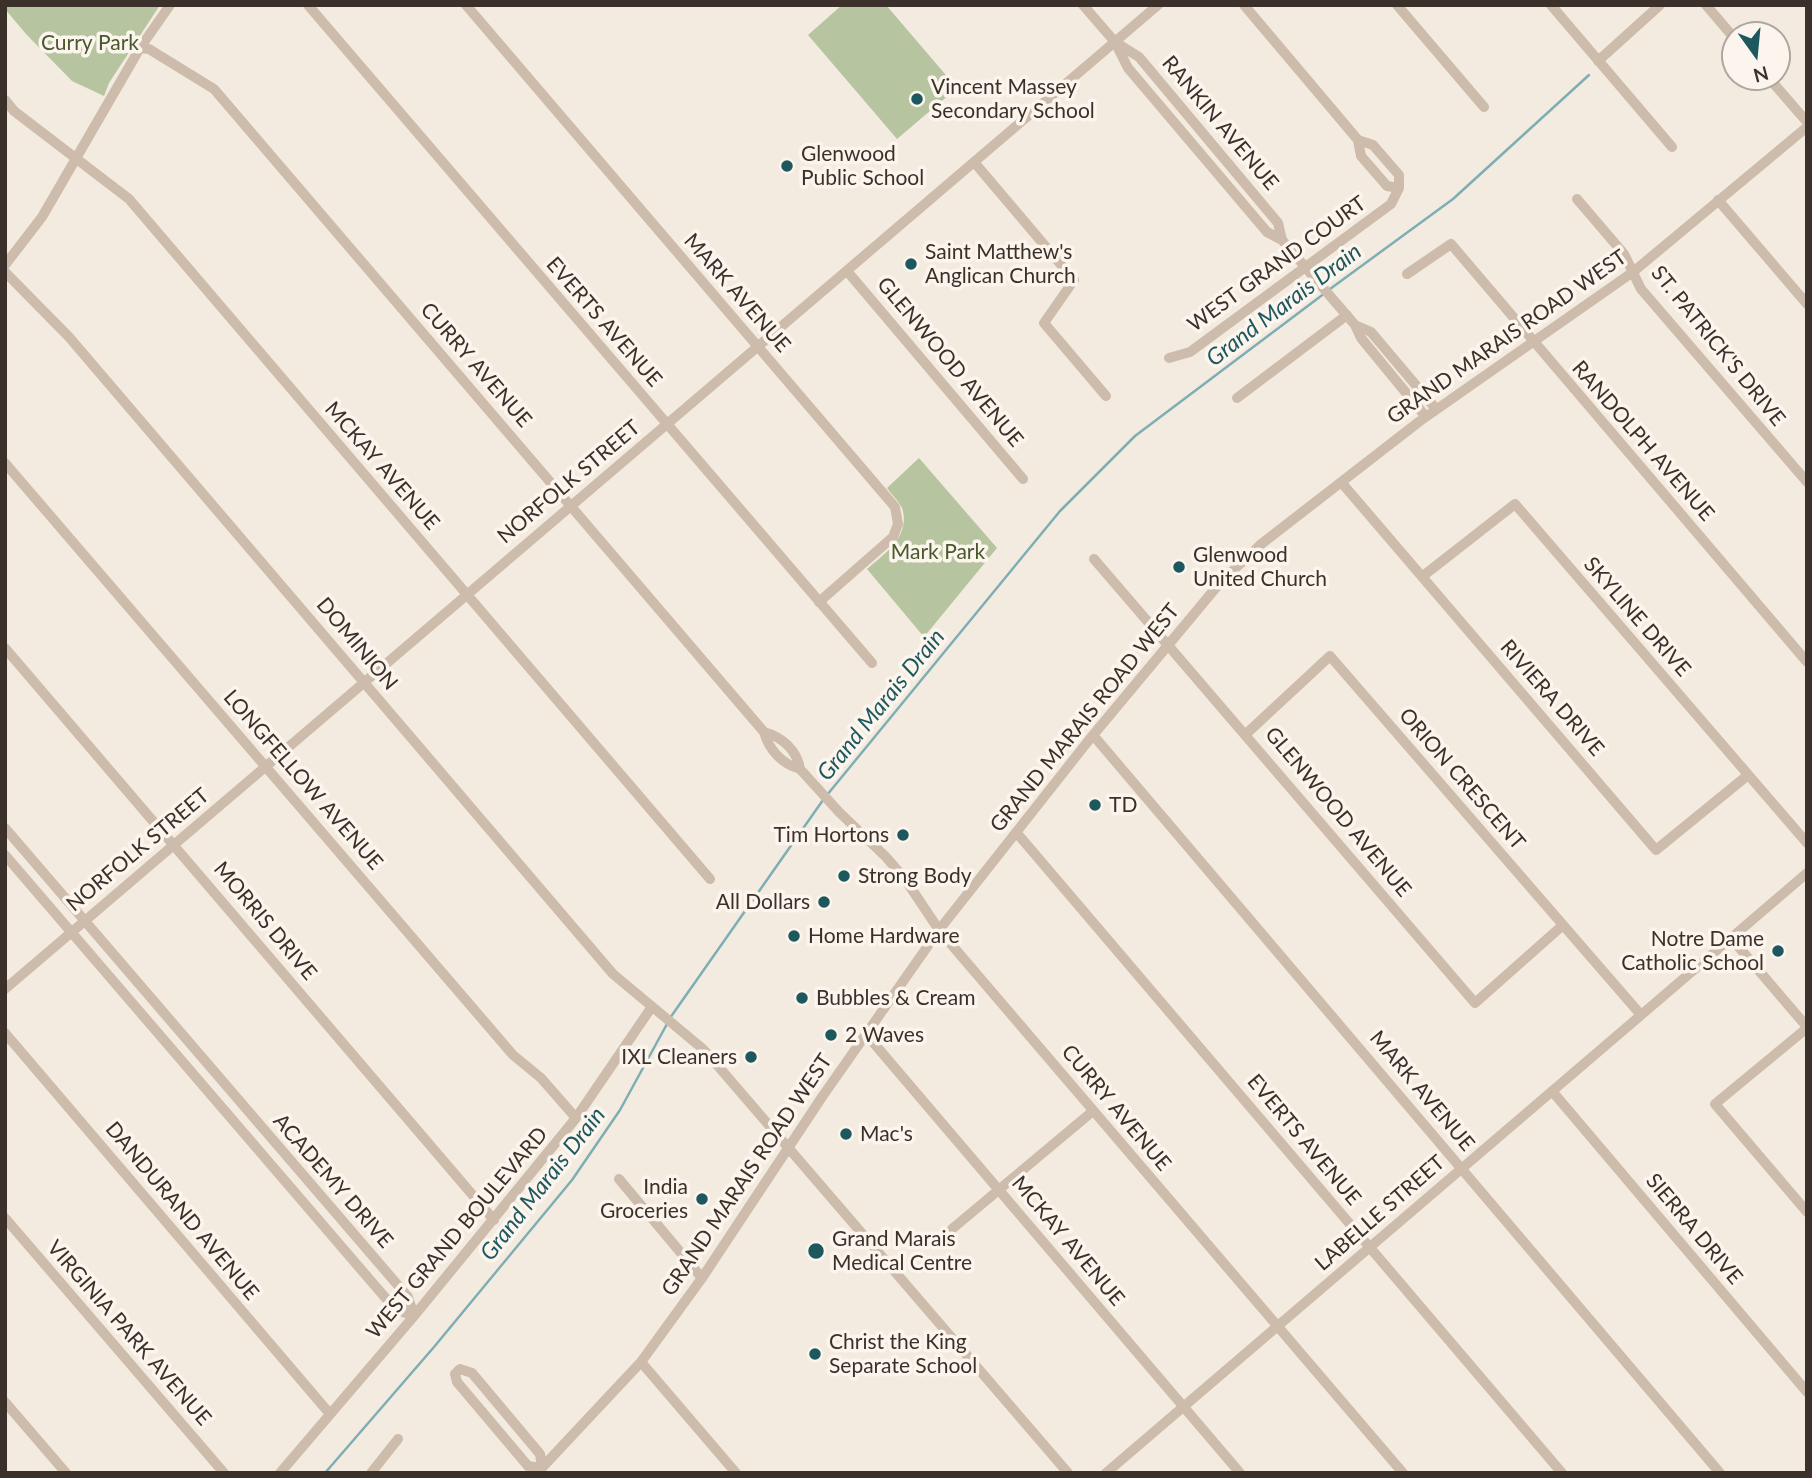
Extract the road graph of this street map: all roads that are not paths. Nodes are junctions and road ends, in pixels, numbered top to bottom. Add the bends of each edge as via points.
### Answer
1 (170, 5) edge
2 (308, 5) edge
3 (466, 5) edge
4 (1083, 5) edge
5 (1158, 5) edge
6 (1244, 5) edge
7 (1397, 5) edge
8 (1551, 5) edge
9 (1660, 5) edge
10 (1706, 5) edge
11 (1721, 23) edge
12 (1115, 42) junction
13 (140, 47) junction
14 (1598, 61) junction
15 (1779, 91) edge
16 (5, 100) edge
17 (1484, 107) dead end
18 (1807, 125) edge
19 (1358, 140) junction
20 (1672, 147) dead end
21 (76, 158) junction
22 (975, 162) junction
23 (1399, 188) junction
24 (1577, 199) dead end
25 (1718, 200) junction
26 (5, 265) edge
27 (1308, 270) junction
28 (847, 271) junction
29 (5, 272) edge
30 (1633, 272) junction
31 (1407, 274) dead end
32 (1807, 304) edge
33 (1343, 311) junction
34 (1355, 325) junction
35 (1534, 344) junction
36 (758, 347) junction
37 (1169, 358) dead end
38 (1106, 396) dead end
39 (1237, 398) dead end
40 (1436, 409) junction
41 (1426, 417) junction
42 (667, 424) junction
43 (5, 463) edge
44 (1023, 479) dead end
45 (1341, 482) junction
46 (1807, 482) edge
47 (571, 506) junction
48 (1094, 559) dead end
49 (1423, 576) junction
50 (467, 595) junction
51 (819, 602) junction
52 (1168, 644) junction
53 (5, 648) edge
54 (1807, 662) edge
55 (872, 663) dead end
56 (364, 683) junction
57 (1246, 734) junction
58 (1093, 735) junction
59 (266, 766) junction
60 (1748, 775) junction
61 (5, 828) edge
62 (1016, 832) junction
63 (1807, 843) edge
64 (174, 845) junction
65 (5, 855) edge
66 (1807, 873) edge
67 (710, 879) dead end
68 (84, 921) junction
69 (1563, 925) junction
70 (939, 930) junction
71 (72, 932) junction
72 (1731, 938) junction
73 (5, 989) edge
74 (651, 1008) junction
75 (1641, 1015) junction
76 (1807, 1028) edge
77 (5, 1033) edge
78 (866, 1034) junction
79 (1552, 1091) junction
80 (1093, 1111) junction
81 (576, 1118) junction
82 (790, 1148) junction
83 (1462, 1168) junction
84 (619, 1179) dead end
85 (999, 1190) junction
86 (1807, 1212) edge
87 (5, 1218) edge
88 (494, 1220) junction
89 (952, 1228) dead end
90 (1370, 1247) junction
91 (702, 1278) junction
92 (414, 1316) junction
93 (1277, 1327) junction
94 (642, 1362) junction
95 (1807, 1392) edge
96 (5, 1402) edge
97 (1184, 1407) junction
98 (330, 1414) junction
99 (397, 1439) dead end
100 (539, 1471) edge
101 (66, 1473) edge
102 (224, 1473) edge
103 (280, 1473) edge
104 (371, 1473) edge
105 (736, 1473) edge
106 (1068, 1473) edge
107 (1106, 1473) edge
108 (1240, 1473) edge
109 (1403, 1473) edge
110 (1562, 1473) edge
111 (1720, 1473) edge

1 - 13 street
2 - 42 street, EVERTS AVENUE
3 - 36 street, MARK AVENUE
4 - 12 street, RANKIN AVENUE
5 - 12 street, NORFOLK STREET
6 - 19 street
7 - 17 street
8 - 14 street
9 - 14 street
10 - 11 street
12 - 22 street, NORFOLK STREET
12 - 27 street, RANKIN AVENUE via 1128,68 1267,232 1282,240
13 - 21 street
13 - 47 street, CURRY AVENUE via 214,89
14 - 20 street
15 - 18 street
16 - 21 street, MCKAY AVENUE
18 - 25 street, GRAND MARAIS ROAD WEST
19 - 23 street via 1373,145 1399,175
19 - 23 street via 1360,156 1387,186
21 - 26 street
21 - 50 street, MCKAY AVENUE via 129,199
22 - 28 street, NORFOLK STREET
22 - 38 street via 1074,280 1044,323
23 - 27 street, WEST GRAND COURT via 1391,204
24 - 30 street, ST. PATRICK'S DRIVE via 1624,254
25 - 30 street, GRAND MARAIS ROAD WEST
25 - 32 street
27 - 33 street, RANKIN AVENUE
27 - 37 street, WEST GRAND COURT via 1190,352
28 - 36 street, NORFOLK STREET
28 - 44 street, GLENWOOD AVENUE
29 - 56 street, DOMINION via 69,337
30 - 35 street, GRAND MARAIS ROAD WEST
30 - 46 street, ST. PATRICK'S DRIVE via 1642,289
31 - 35 street, RANDOLPH AVENUE via 1451,244
33 - 34 street, RANKIN AVENUE
33 - 39 street
34 - 40 street, RANKIN AVENUE via 1371,332
34 - 41 street, RANKIN AVENUE
35 - 40 street, GRAND MARAIS ROAD WEST
35 - 54 street, RANDOLPH AVENUE
36 - 42 street, NORFOLK STREET
36 - 51 street, MARK AVENUE via 895,507 898,524 893,537
40 - 41 street, GRAND MARAIS ROAD WEST
41 - 45 street, GRAND MARAIS ROAD WEST
42 - 47 street, NORFOLK STREET
42 - 51 street, EVERTS AVENUE
43 - 59 street, LONGFELLOW AVENUE
45 - 49 street, RIVIERA DRIVE
45 - 52 street, GRAND MARAIS ROAD WEST via 1251,553
47 - 50 street, NORFOLK STREET
47 - 70 street, CURRY AVENUE via 764,732 777,755 800,769 905,879
48 - 52 street, GLENWOOD AVENUE
49 - 60 street, SKYLINE DRIVE via 1515,504
49 - 60 street, RIVIERA DRIVE via 1656,850
50 - 56 street, NORFOLK STREET
50 - 67 street, MCKAY AVENUE
51 - 55 street, EVERTS AVENUE
52 - 57 street, GLENWOOD AVENUE
52 - 58 street, GRAND MARAIS ROAD WEST
53 - 64 street, MORRIS DRIVE
56 - 59 street, NORFOLK STREET
56 - 74 street, DOMINION via 613,974
57 - 69 street, ORION CRESCENT via 1330,656
57 - 69 street, GLENWOOD AVENUE via 1475,1003
58 - 62 street, GRAND MARAIS ROAD WEST
58 - 83 street, MARK AVENUE
59 - 64 street, NORFOLK STREET
59 - 81 street, LONGFELLOW AVENUE via 513,1055 541,1078
60 - 63 street, SKYLINE DRIVE
61 - 68 street, ACADEMY DRIVE
62 - 70 street, GRAND MARAIS ROAD WEST
62 - 90 street, EVERTS AVENUE
64 - 68 street, NORFOLK STREET
64 - 88 street, MORRIS DRIVE
65 - 71 street, ACADEMY DRIVE
66 - 72 street, LABELLE STREET
68 - 71 street, NORFOLK STREET
68 - 92 street, ACADEMY DRIVE via 408,1297
69 - 75 street, ORION CRESCENT
70 - 78 street, GRAND MARAIS ROAD WEST
70 - 80 street, CURRY AVENUE
71 - 73 street, NORFOLK STREET
71 - 92 street, ACADEMY DRIVE via 395,1309
72 - 75 street, LABELLE STREET
72 - 76 street
74 - 81 street, WEST GRAND BOULEVARD
74 - 82 street, DOMINION via 711,1057
75 - 79 street, LABELLE STREET
76 - 86 street via 1715,1104
77 - 98 street, DANDURAND AVENUE
78 - 82 street, GRAND MARAIS ROAD WEST
78 - 85 street, MCKAY AVENUE
79 - 83 street, LABELLE STREET
79 - 95 street, SIERRA DRIVE
80 - 85 street
80 - 93 street, CURRY AVENUE
81 - 88 street, WEST GRAND BOULEVARD
82 - 91 street, GRAND MARAIS ROAD WEST
82 - 106 street, DOMINION
83 - 90 street, LABELLE STREET
83 - 111 street, MARK AVENUE
84 - 91 street
85 - 89 street
85 - 97 street, MCKAY AVENUE
87 - 102 street, VIRGINIA PARK AVENUE
88 - 92 street, WEST GRAND BOULEVARD
90 - 93 street, LABELLE STREET
90 - 110 street, EVERTS AVENUE
91 - 94 street, GRAND MARAIS ROAD WEST
92 - 98 street, WEST GRAND BOULEVARD
93 - 97 street, LABELLE STREET
93 - 109 street, CURRY AVENUE
94 - 100 street, GRAND MARAIS ROAD WEST
94 - 105 street
96 - 101 street
97 - 107 street, LABELLE STREET
97 - 108 street, MCKAY AVENUE
98 - 103 street, WEST GRAND BOULEVARD
99 - 104 street
100 - 100 street via 540,1454 472,1373 460,1369 455,1374 457,1382 528,1466

